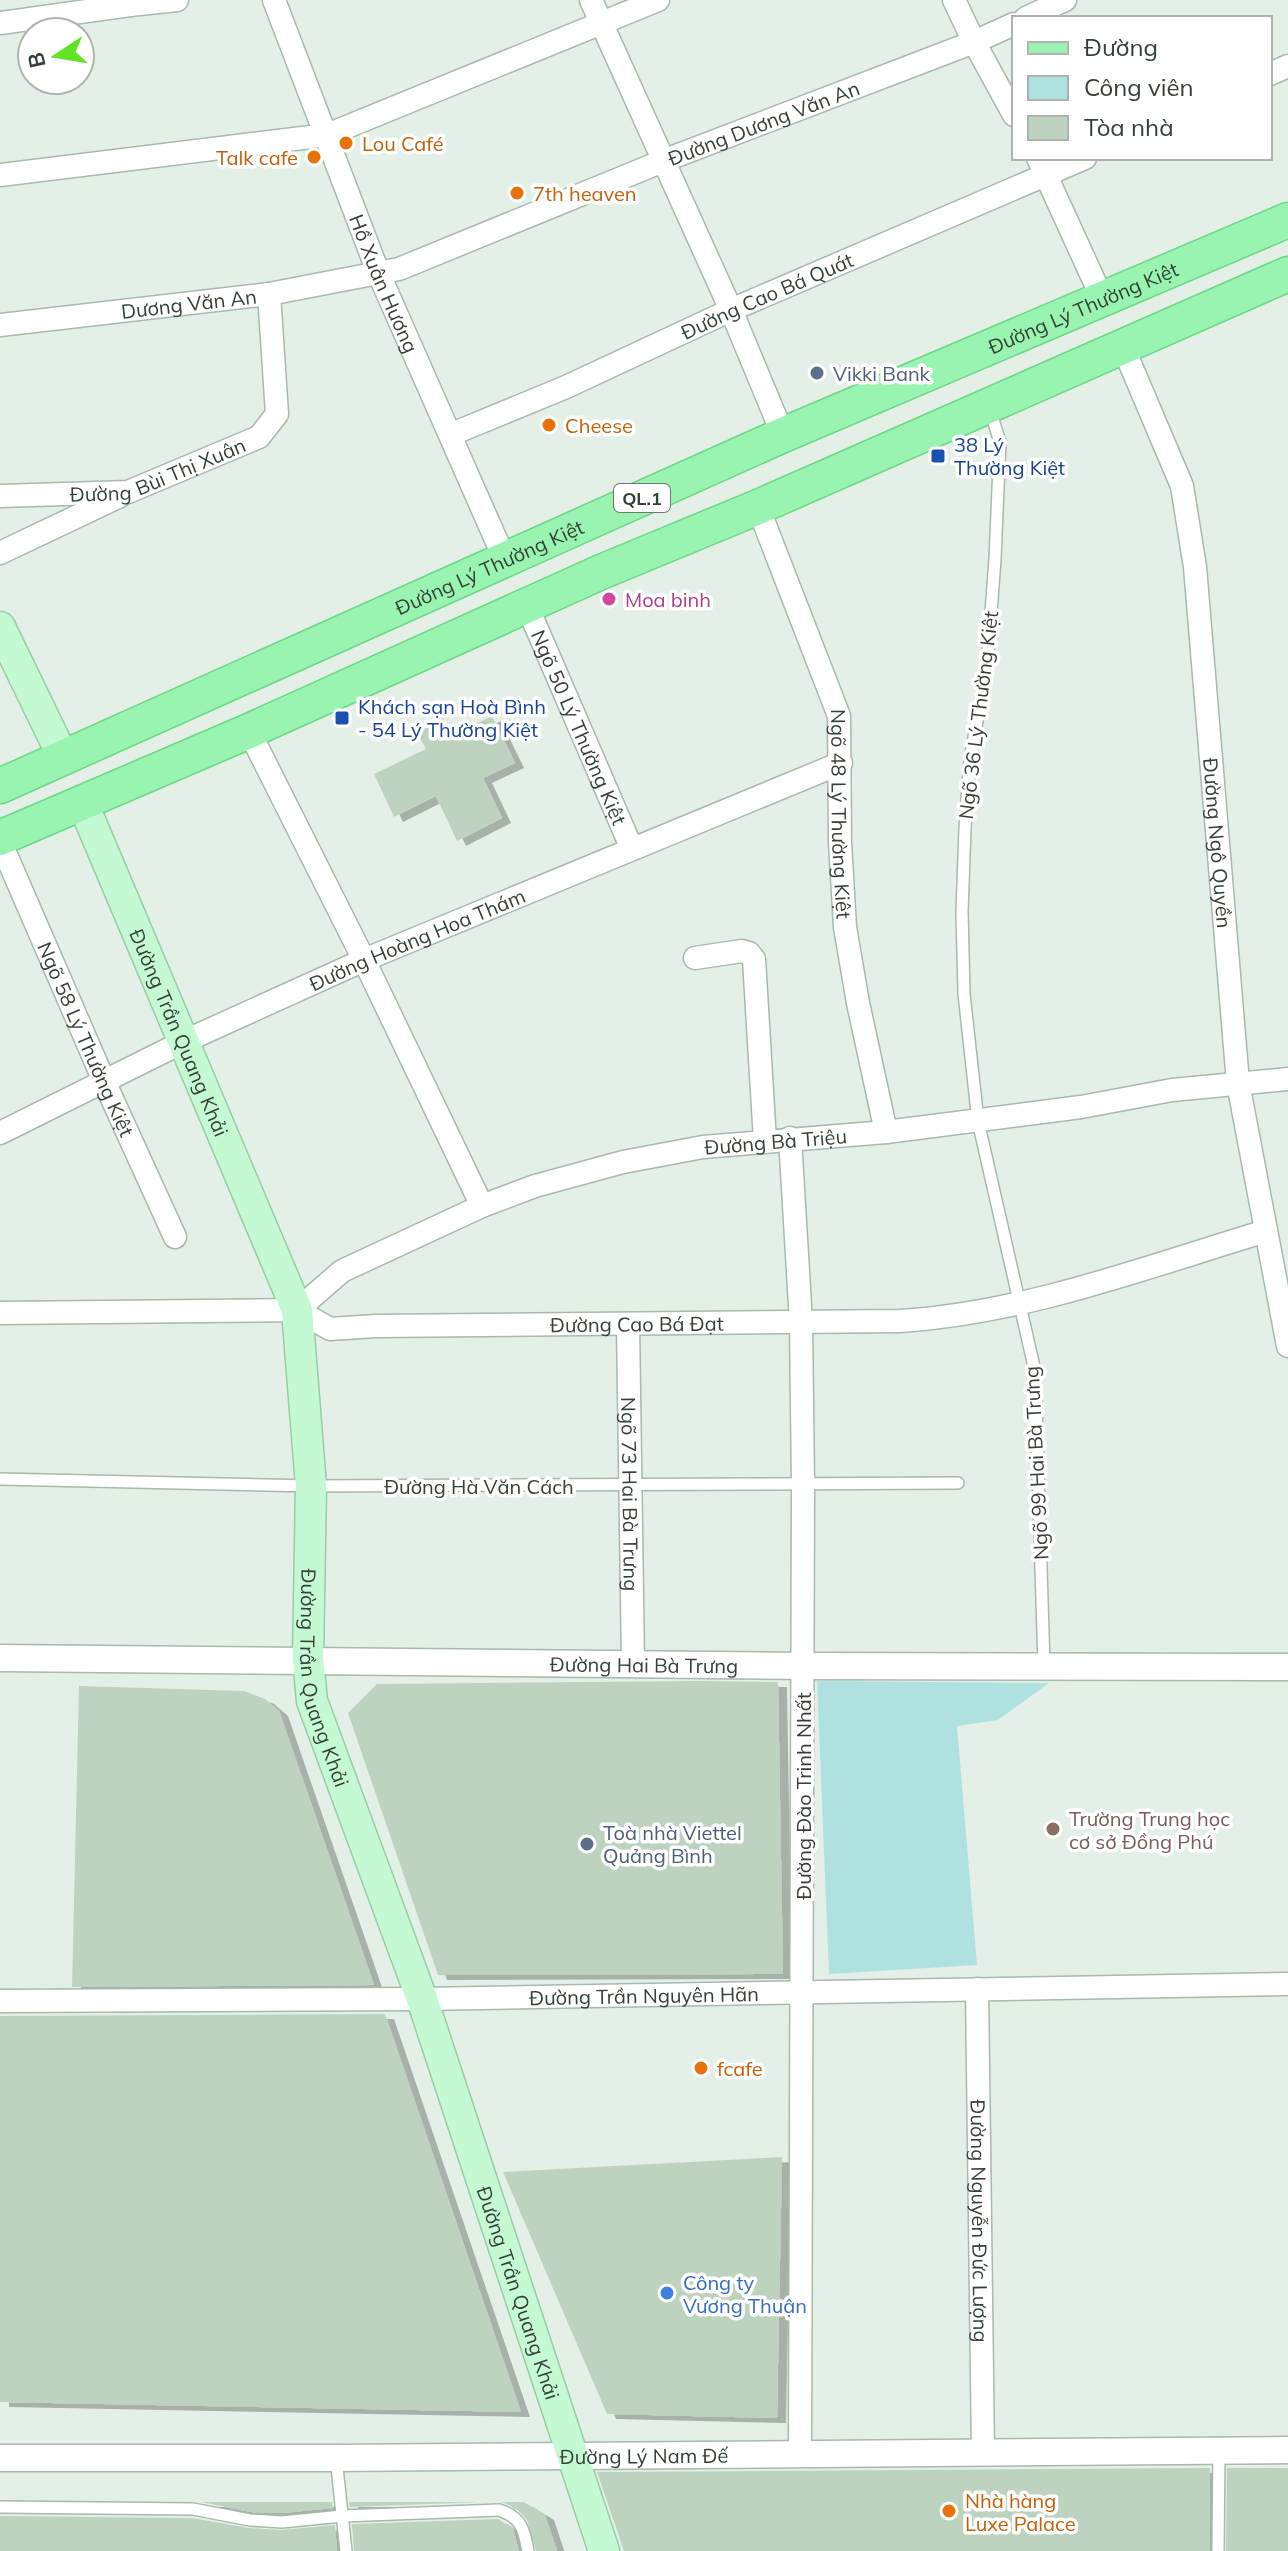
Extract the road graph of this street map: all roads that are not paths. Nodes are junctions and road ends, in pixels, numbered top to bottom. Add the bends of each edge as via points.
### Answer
1 (177, 0) edge
2 (274, 0) edge
3 (591, 0) edge
4 (658, 0) edge
5 (954, 0) edge
6 (1065, 0) edge
7 (122, 2) edge
8 (1030, 16) edge
9 (0, 23) edge
10 (601, 24) junction
11 (1012, 25) edge
12 (974, 42) junction
13 (1012, 111) edge
14 (327, 135) junction
15 (1074, 160) edge
16 (663, 161) junction
17 (1042, 166) edge
18 (0, 175) edge
19 (1288, 220) edge
20 (378, 272) junction
21 (1288, 274) edge
22 (269, 294) junction
23 (1102, 298) junction
24 (731, 310) junction
25 (0, 325) edge
26 (1123, 347) junction
27 (989, 405) junction
28 (452, 434) junction
29 (783, 435) junction
30 (128, 492) junction
31 (0, 496) edge
32 (758, 507) junction
33 (581, 526) junction
34 (0, 553) edge
35 (505, 560) junction
36 (601, 572) junction
37 (527, 606) junction
38 (0, 627) edge
39 (249, 731) junction
40 (64, 759) junction
41 (841, 763) junction
42 (0, 786) edge
43 (83, 804) junction
44 (0, 839) edge
45 (632, 849) junction
46 (695, 958) dead end
47 (364, 960) junction
48 (183, 1042) junction
49 (1288, 1079) edge
50 (104, 1081) junction
51 (1238, 1083) junction
52 (978, 1121) junction
53 (886, 1132) junction
54 (0, 1133) edge
55 (790, 1138) junction
56 (765, 1141) junction
57 (482, 1206) junction
58 (1266, 1231) junction
59 (175, 1237) dead end
60 (1019, 1305) junction
61 (297, 1310) junction
62 (0, 1313) edge
63 (801, 1322) junction
64 (628, 1324) junction
65 (1288, 1346) edge
66 (0, 1479) edge
67 (958, 1483) dead end
68 (630, 1485) junction
69 (803, 1485) junction
70 (311, 1486) junction
71 (0, 1658) edge
72 (308, 1659) junction
73 (633, 1664) junction
74 (804, 1666) junction
75 (1044, 1666) junction
76 (1288, 1667) edge
77 (1288, 1984) edge
78 (977, 1989) junction
79 (802, 1992) junction
80 (422, 1999) junction
81 (0, 2001) edge
82 (1288, 2450) edge
83 (1219, 2451) junction
84 (983, 2453) junction
85 (800, 2454) junction
86 (573, 2456) junction
87 (0, 2458) edge
88 (336, 2458) junction
89 (0, 2507) edge
90 (342, 2516) junction
91 (346, 2551) edge
92 (528, 2551) edge
93 (604, 2551) edge
94 (1218, 2551) edge

1 - 7 street
2 - 14 street, Hồ Xuân Hương
3 - 10 street
4 - 10 street
5 - 12 street
6 - 8 street
7 - 9 street
10 - 14 street
10 - 16 street
11 - 12 street, Đường Dương Văn An
12 - 13 street
12 - 16 street, Đường Dương Văn An
14 - 18 street
14 - 20 street, Hồ Xuân Hương
15 - 17 street, Đường Cao Bá Quát
16 - 20 street, Đường Dương Văn An via 399,269
16 - 24 street
17 - 23 street
17 - 24 street, Đường Cao Bá Quát
19 - 23 main road, Đường Lý Thường Kiệt / QL.1
20 - 22 street, Dương Văn An
20 - 28 street, Hồ Xuân Hương
21 - 26 main road, QL.1
22 - 25 street, Dương Văn An
22 - 30 street, Đường Bùi Thị Xuân via 277,414 259,437
23 - 26 main road
23 - 29 main road, Đường Lý Thường Kiệt / QL.1
24 - 28 street, Đường Cao Bá Quát
24 - 29 street
26 - 27 main road, QL.1
26 - 51 street, Đường Ngô Quyền via 1182,486 1195,567
27 - 32 main road, QL.1
27 - 52 lane, Ngõ 36 Lý Thường Kiệt via 1000,442 995,559 987,667 970,759 962,912 964,994
28 - 35 street, Hồ Xuân Hương
29 - 33 main road, Đường Lý Thường Kiệt / QL.1
30 - 31 street, Đường Bùi Thị Xuân
30 - 34 street
32 - 36 main road, QL.1
32 - 41 street, Ngõ 48 Lý Thường Kiệt via 839,716
33 - 35 main road, Đường Lý Thường Kiệt / QL.1
33 - 36 main road
35 - 37 main road
35 - 40 main road, Đường Lý Thường Kiệt / QL.1
36 - 37 main road, QL.1
37 - 39 main road, QL.1
37 - 45 street, Ngõ 50 Lý Thường Kiệt
38 - 40 main road
39 - 43 main road, QL.1
39 - 47 street
40 - 42 main road, Đường Lý Thường Kiệt / QL.1
40 - 43 main road
41 - 45 street, Đường Hoàng Hoa Thám
41 - 53 street, Ngõ 48 Lý Thường Kiệt via 845,927
43 - 44 main road, QL.1
43 - 48 main road, Đường Trần Quang Khải
44 - 50 street, Ngõ 58 Lý Thường Kiệt
45 - 47 street, Đường Hoàng Hoa Thám
46 - 56 street via 742,951 754,959
47 - 48 street, Đường Hoàng Hoa Thám
47 - 57 street
48 - 50 street, Đường Hoàng Hoa Thám
48 - 61 main road, Đường Trần Quang Khải
49 - 51 street, Đường Bà Triệu
50 - 54 street, Đường Hoàng Hoa Thám
50 - 59 street, Ngõ 58 Lý Thường Kiệt
51 - 52 street, Đường Bà Triệu
51 - 58 street, Đường Ngô Quyền
52 - 53 street, Đường Bà Triệu
52 - 60 lane, Ngõ 99 Hai Bà Trưng
53 - 55 street, Đường Bà Triệu
55 - 56 street, Đường Bà Triệu
55 - 63 street, Đường Đào Trinh Nhất
56 - 57 street, Đường Bà Triệu via 623,1162
57 - 61 street, Đường Bà Triệu via 342,1271
58 - 60 street, Đường Cao Bá Đạt
58 - 65 street, Đường Ngô Quyền
60 - 63 street, Đường Cao Bá Đạt via 946,1318
60 - 75 lane, Ngõ 99 Hai Bà Trưng via 1035,1371
61 - 62 street, Đường Cao Bá Đạt
61 - 64 street, Đường Cao Bá Đạt via 330,1329
61 - 70 main road, Đường Trần Quang Khải
63 - 64 street, Đường Cao Bá Đạt
63 - 69 street, Đường Đào Trinh Nhất
64 - 68 street, Ngõ 73 Hai Bà Trưng
66 - 70 lane, Đường Hà Văn Cách
67 - 69 lane, Đường Hà Văn Cách
68 - 69 lane, Đường Hà Văn Cách
68 - 70 lane, Đường Hà Văn Cách
68 - 73 street, Ngõ 73 Hai Bà Trưng
69 - 74 street, Đường Đào Trinh Nhất
70 - 72 main road, Đường Trần Quang Khải
71 - 72 street, Đường Hai Bà Trưng
72 - 73 street, Đường Hai Bà Trưng
72 - 80 main road, Đường Trần Quang Khải via 312,1701 323,1734
73 - 74 street, Đường Hai Bà Trưng
74 - 75 street, Đường Hai Bà Trưng
74 - 79 street, Đường Đào Trinh Nhất
75 - 76 street, Đường Hai Bà Trưng
77 - 78 street, Đường Trần Nguyên Hãn
78 - 79 street, Đường Trần Nguyên Hãn
78 - 84 street, Đường Nguyễn Đức Lượng
79 - 80 street, Đường Trần Nguyên Hãn
79 - 85 street, Đường Đào Trinh Nhất
80 - 81 street, Đường Trần Nguyên Hãn
80 - 86 main road, Đường Trần Quang Khải
82 - 83 street, Đường Lý Nam Đế
83 - 84 street, Đường Lý Nam Đế
83 - 94 lane
84 - 85 street, Đường Lý Nam Đế
85 - 86 street, Đường Lý Nam Đế
86 - 88 street, Đường Lý Nam Đế
86 - 93 main road, Đường Trần Quang Khải
87 - 88 street, Đường Lý Nam Đế
88 - 90 lane
89 - 90 lane via 193,2509 282,2522
90 - 91 lane
90 - 92 lane via 499,2510 520,2522

